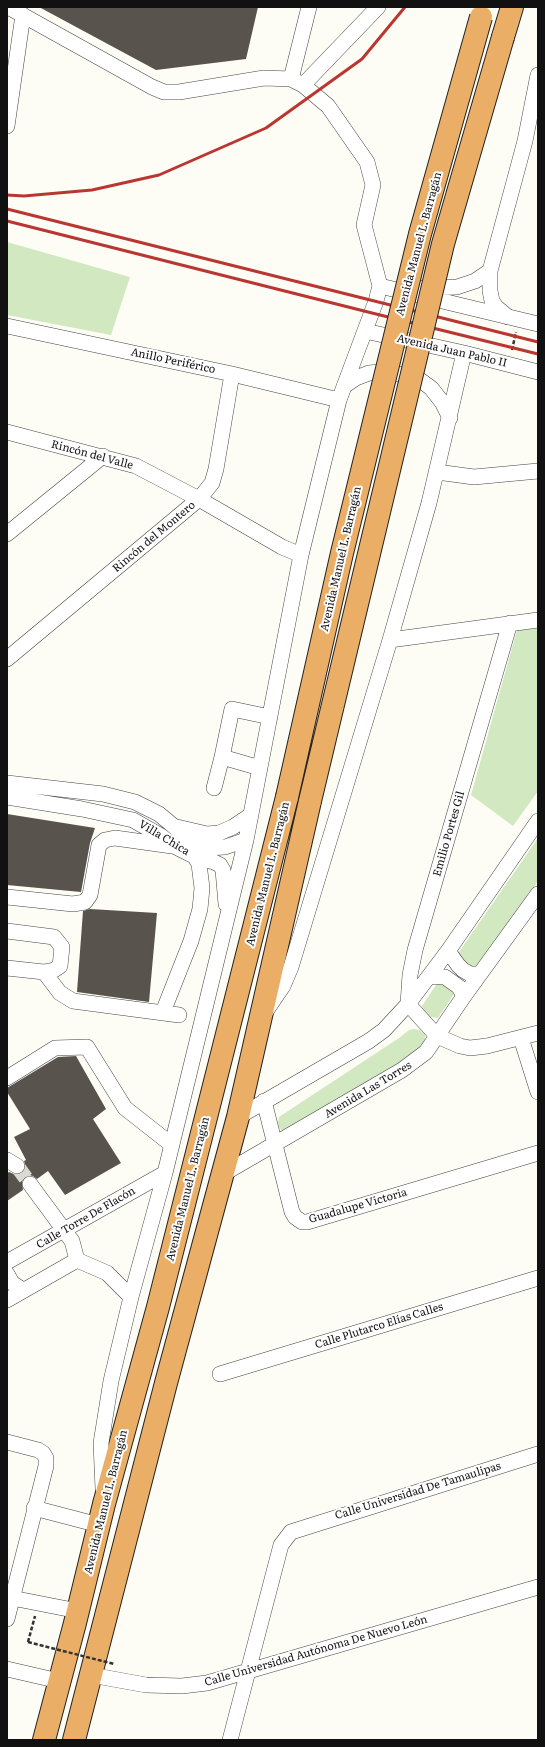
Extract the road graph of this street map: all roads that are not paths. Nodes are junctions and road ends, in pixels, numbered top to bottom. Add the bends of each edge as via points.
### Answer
1 (8, 7) edge
2 (309, 7) edge
3 (378, 7) edge
4 (512, 7) edge
5 (482, 12) edge
6 (23, 15) junction
7 (538, 76) edge
8 (297, 82) junction
9 (7, 126) edge
10 (531, 142) edge
11 (376, 269) junction
12 (490, 271) junction
13 (380, 286) junction
14 (514, 318) junction
15 (538, 324) edge
16 (7, 326) edge
17 (365, 331) junction
18 (464, 353) junction
19 (538, 372) edge
20 (232, 374) junction
21 (342, 393) junction
22 (450, 418) junction
23 (7, 432) edge
24 (103, 456) junction
25 (538, 471) edge
26 (436, 472) junction
27 (199, 499) junction
28 (7, 534) edge
29 (301, 555) junction
30 (538, 620) edge
31 (510, 623) junction
32 (390, 640) junction
33 (7, 659) edge
34 (270, 717) junction
35 (222, 757) junction
36 (260, 768) junction
37 (7, 783) edge
38 (214, 788) dead end
39 (7, 797) edge
40 (115, 797) junction
41 (251, 815) junction
42 (116, 816) junction
43 (538, 821) edge
44 (176, 827) junction
45 (246, 840) junction
46 (174, 846) junction
47 (195, 857) junction
48 (538, 894) edge
49 (7, 897) edge
50 (538, 911) edge
51 (523, 915) junction
52 (227, 917) junction
53 (7, 931) edge
54 (448, 951) junction
55 (7, 968) edge
56 (44, 972) junction
57 (480, 974) junction
58 (429, 976) junction
59 (464, 996) junction
60 (408, 1004) junction
61 (163, 1012) junction
62 (179, 1015) dead end
63 (260, 1020) junction
64 (538, 1033) edge
65 (438, 1036) junction
66 (521, 1038) junction
67 (7, 1078) edge
68 (538, 1092) edge
69 (264, 1101) junction
70 (238, 1116) junction
71 (276, 1143) junction
72 (172, 1145) junction
73 (538, 1153) edge
74 (165, 1173) junction
75 (223, 1174) junction
76 (30, 1184) tunnel mouth
77 (64, 1231) junction
78 (76, 1260) junction
79 (7, 1262) edge
80 (7, 1274) edge
81 (538, 1278) edge
82 (23, 1290) junction
83 (131, 1297) junction
84 (7, 1300) edge
85 (220, 1374) dead end
86 (7, 1442) edge
87 (538, 1454) edge
88 (104, 1504) junction
89 (34, 1508) junction
90 (99, 1525) junction
91 (538, 1587) edge
92 (12, 1598) junction
93 (78, 1611) junction
94 (7, 1619) edge
95 (7, 1669) edge
96 (247, 1673) junction
97 (91, 1675) junction
98 (59, 1681) junction
99 (44, 1740) edge
100 (74, 1740) edge
101 (230, 1740) edge

1 - 6 street
2 - 8 street
3 - 8 street
4 - 63 highway, bridge via 443,244
5 - 88 highway, Avenida Manuel L. Barragán, bridge via 420,234 340,560 287,797 158,1308
6 - 8 street via 152,88 164,92 179,92 264,78
6 - 9 street
7 - 10 street
8 - 11 street via 328,106 367,162 373,185 364,225
10 - 12 street
11 - 12 street via 394,284 429,288 462,286
11 - 13 street
12 - 14 street via 492,301 496,307
13 - 14 street
13 - 17 street
14 - 15 street
16 - 20 street, Anillo Periférico
17 - 18 street, Avenida Juan Pablo II
17 - 21 street
18 - 19 street, Avenida Juan Pablo II
18 - 22 street
20 - 21 street, Anillo Periférico
20 - 27 street, Rincón del Montero via 216,469 212,483
21 - 22 street via 356,378 369,373 399,374 420,380 431,388
21 - 29 street
22 - 26 street
23 - 24 street, Rincón del Valle
24 - 27 street, Rincón del Valle via 136,466
24 - 28 street
25 - 26 street via 474,477
26 - 32 street
27 - 29 street, Rincón del Valle via 282,547
27 - 33 street, Rincón del Montero
29 - 34 street
30 - 31 street
31 - 32 street
31 - 60 street, Emilio Portes Gil via 415,950
32 - 63 street via 291,967 283,986
34 - 35 street via 232,709
34 - 36 street
35 - 36 street
35 - 38 street
36 - 41 street
37 - 40 street, Villa Chica
39 - 42 street, Villa Chica
40 - 42 street
40 - 44 street, Villa Chica via 147,807
41 - 44 street via 233,828 219,833 208,834
41 - 45 street
42 - 46 street, Villa Chica via 133,820
43 - 54 street
44 - 45 street, Villa Chica via 199,846 206,848 226,847
45 - 52 street
46 - 47 street, Villa Chica
46 - 49 street via 115,838 105,840 99,845 90,896 84,902 73,904
47 - 52 street, Villa Chica via 214,862 223,870
47 - 61 street via 199,864 202,888 200,909 191,941
48 - 51 street, Avenida Las Torres
50 - 51 street
51 - 57 street, Avenida Las Torres
52 - 72 street
53 - 56 street via 54,937 59,941 62,947 60,966
54 - 57 street via 463,970 470,974
54 - 58 street
55 - 56 street
56 - 61 street via 60,993 73,1001
57 - 59 street, Avenida Las Torres
58 - 59 street via 445,976 459,987
58 - 60 street
59 - 65 street, Avenida Las Torres
60 - 65 street
60 - 69 street via 370,1041
61 - 62 street
63 - 70 highway
64 - 66 street
65 - 66 street via 470,1048
65 - 71 street, Avenida Las Torres via 426,1052 402,1070
66 - 68 street
67 - 72 street via 55,1048 88,1047 125,1108
69 - 70 street
69 - 71 street, Guadalupe Victoria
70 - 75 highway
71 - 73 street, Guadalupe Victoria via 292,1212 299,1220 307,1222
71 - 75 street, Avenida Las Torres
72 - 74 street
74 - 77 street, Calle Torre De Flacón
74 - 83 street
75 - 97 highway
76 - 77 street
77 - 78 street via 74,1246
77 - 79 street, Calle Torre De Flacón
78 - 82 street
78 - 83 street via 107,1273
80 - 82 street via 12,1283
81 - 85 street, Calle Plutarco Elías Calles
82 - 84 street
83 - 88 street via 111,1381 101,1444
86 - 89 street via 38,1450 46,1458
87 - 96 street, Calle Universidad De Tamaulipas via 291,1532 281,1545
88 - 90 highway, Avenida Manuel L. Barragán
89 - 90 street
89 - 92 street
90 - 93 highway, Avenida Manuel L. Barragán
91 - 96 street, Calle Universidad Autónoma De Nuevo León
92 - 93 street
92 - 94 street
93 - 98 highway, Avenida Manuel L. Barragán
95 - 98 street
96 - 97 street, Calle Universidad Autónoma De Nuevo León via 182,1686 146,1685
96 - 101 street
97 - 100 highway
98 - 99 highway, Avenida Manuel L. Barragán

